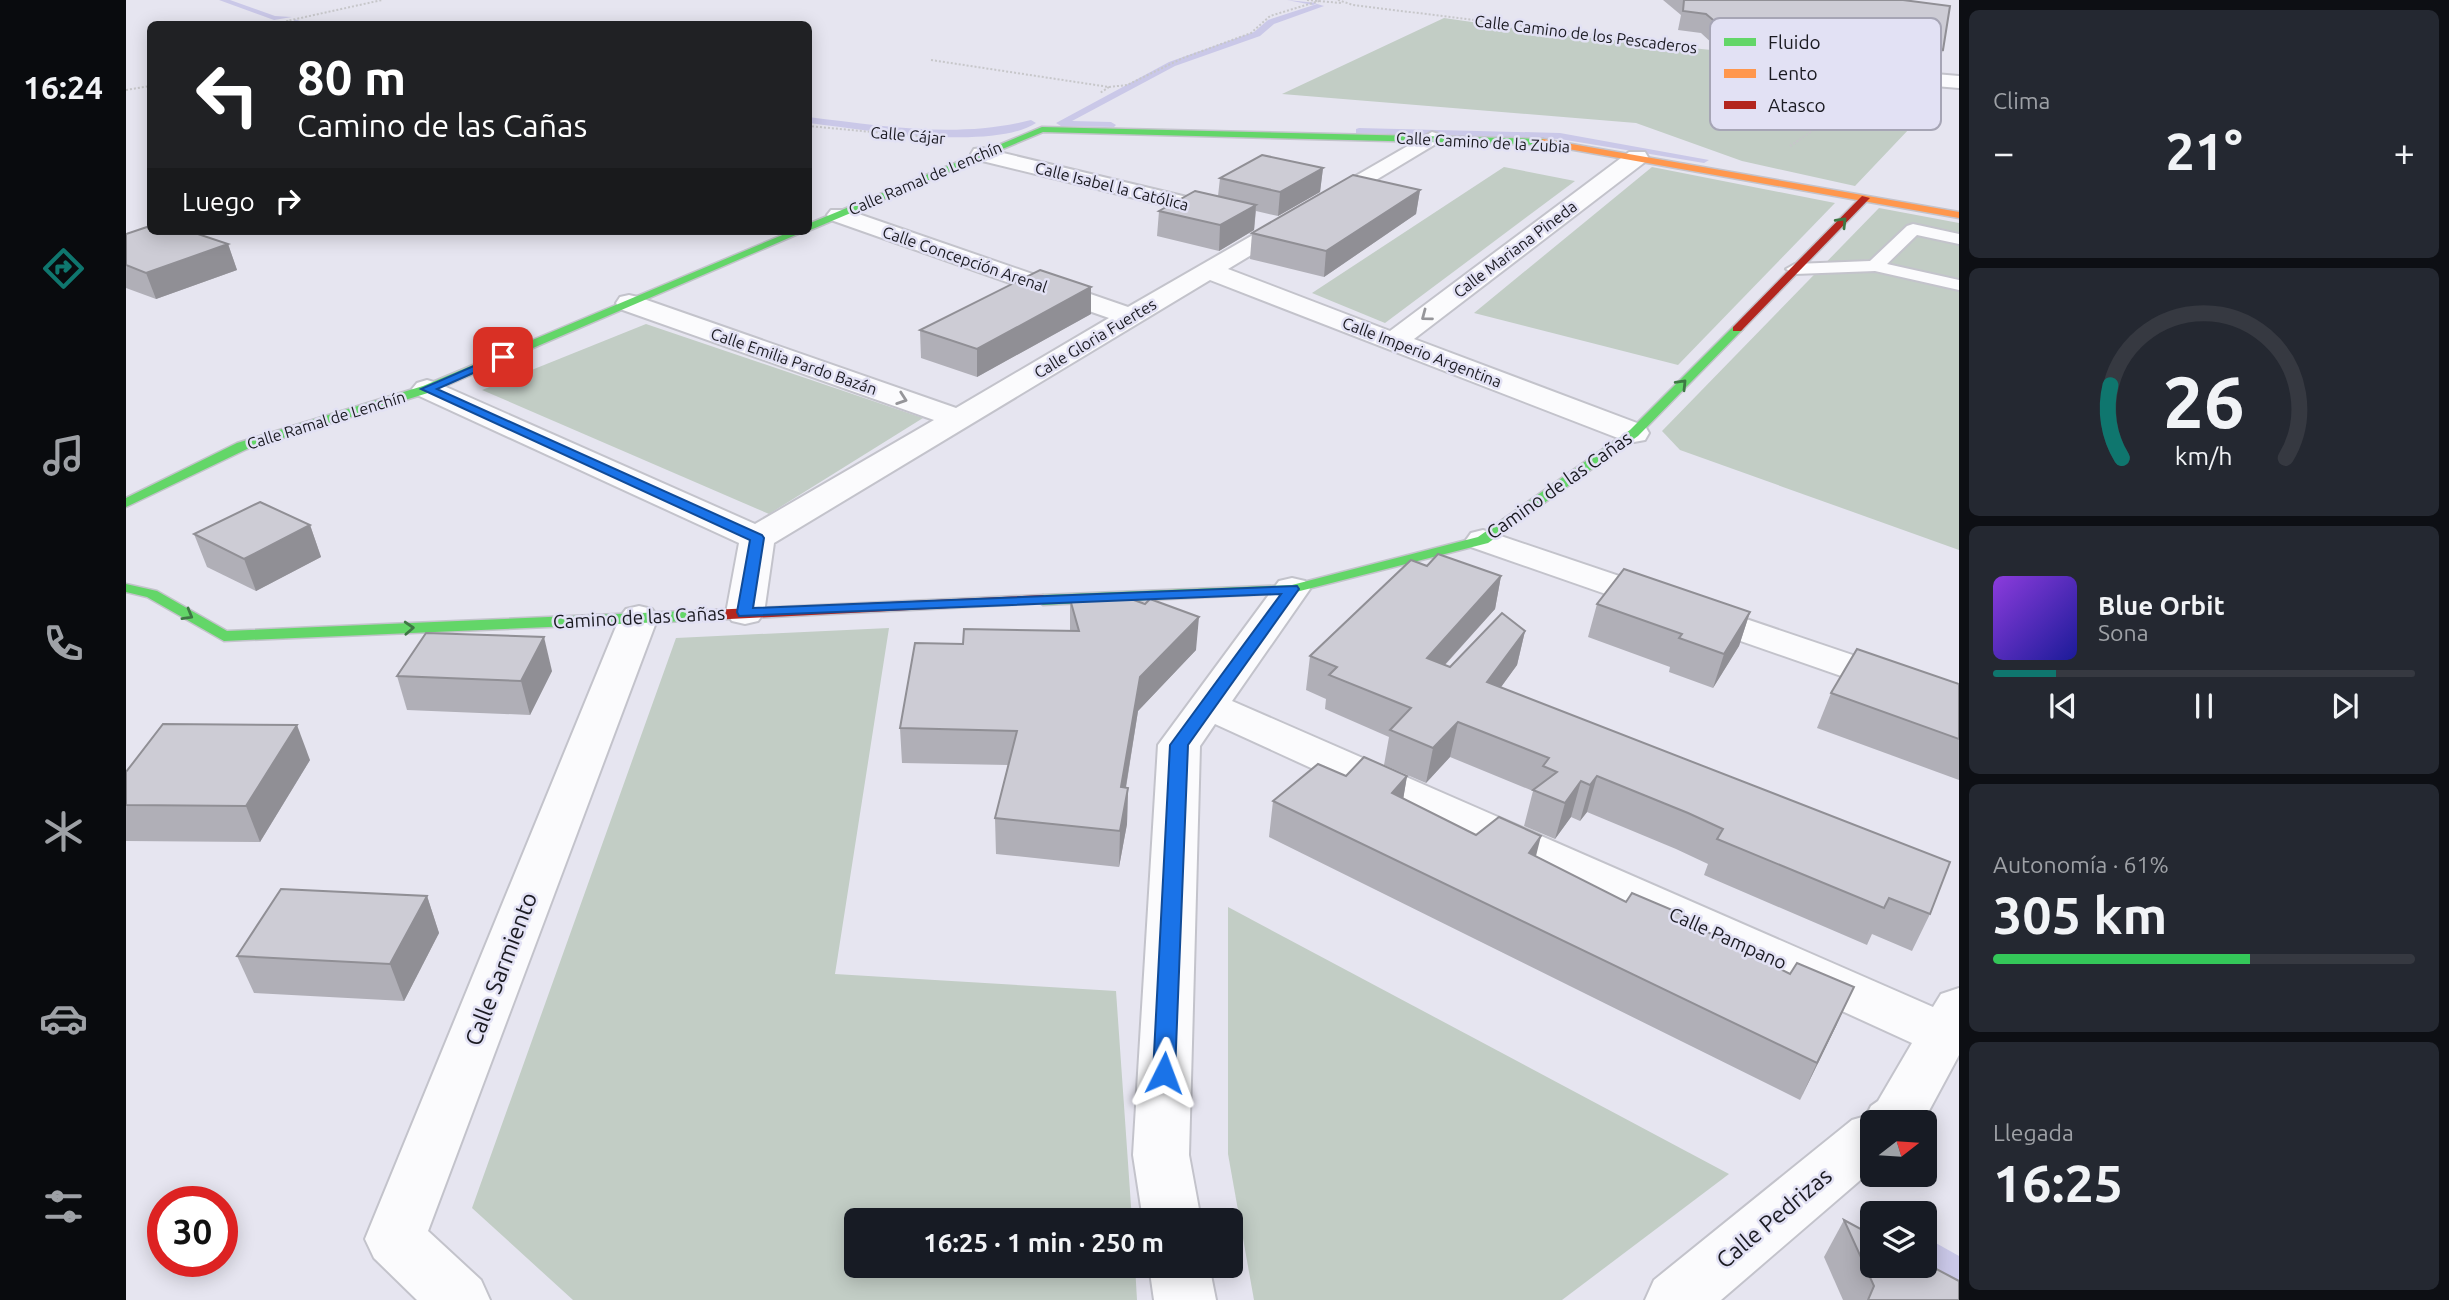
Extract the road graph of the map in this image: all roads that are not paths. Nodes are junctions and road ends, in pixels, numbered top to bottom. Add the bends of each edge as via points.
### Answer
1 (1941, 80) edge
2 (1959, 82) edge
3 (1042, 129) joint
4 (1432, 138) junction
5 (982, 154) junction
6 (1637, 157) junction
7 (1865, 198) junction
8 (839, 215) junction
9 (1959, 215) edge
10 (812, 226) edge
11 (1282, 227) junction
12 (790, 235) edge
13 (1959, 239) edge
14 (1875, 266) junction
15 (1795, 269) junction
16 (1209, 271) junction
17 (1959, 285) edge
18 (629, 303) junction
19 (1131, 317) junction
20 (1394, 341) junction
21 (427, 389) junction
22 (959, 419) junction
23 (1634, 433) junction
24 (126, 503) edge
25 (757, 538) junction
26 (1483, 540) junction
27 (126, 588) edge
28 (1292, 589) junction
29 (745, 612) junction
30 (639, 617) junction
31 (1207, 705) junction
32 (1959, 705) edge
33 (1951, 1021) edge
34 (1899, 1110) edge
35 (1860, 1146) edge
36 (1169, 1208) edge
37 (1181, 1278) edge
38 (459, 1300) edge
39 (1185, 1300) edge
40 (1676, 1300) edge

1 - 2 street, Calle Camino de los Pescaderos
3 - 4 street, Calle Camino de la Zubia
3 - 5 street, Calle Ramal de Lenchín
4 - 6 street, Calle Camino de la Zubia via 1556,142
4 - 11 street, Calle Gloria Fuertes
5 - 8 street, Calle Ramal de Lenchín
5 - 11 street, Calle Isabel la Católica
6 - 7 street, Calle Camino de la Zubia
6 -> 20 street, Calle Mariana Pineda
7 - 9 street, Calle Camino de la Zubia
15 -> 7 street, Camino de las Cañas
8 - 10 street, Calle Ramal de Lenchín
8 - 19 street, Calle Concepción Arenal
11 - 16 street, Calle Gloria Fuertes
12 - 18 street, Calle Ramal de Lenchín
13 - 14 lane via 1913,229
14 - 15 lane
14 - 17 lane
23 -> 15 street, Camino de las Cañas
16 - 19 street, Calle Gloria Fuertes
16 - 20 street, Calle Imperio Argentina
18 - 21 street, Calle Ramal de Lenchín
18 -> 22 street, Calle Emilia Pardo Bazán
19 - 22 street, Calle Gloria Fuertes
20 - 23 street, Calle Imperio Argentina
21 - 24 street, Calle Ramal de Lenchín via 242,446
21 - 25 street
22 - 25 street, Calle Gloria Fuertes
23 - 26 street, Camino de las Cañas
25 - 29 street
26 - 28 street, Camino de las Cañas
26 - 32 street
27 -> 30 street, Camino de las Cañas via 152,594 224,636
28 - 29 street, Camino de las Cañas
28 - 31 street
29 - 30 street, Camino de las Cañas
30 - 38 street, Calle Sarmiento via 395,1239
31 - 33 street, Calle Pampano
31 - 36 street via 1179,745 1161,1155
33 - 34 street
35 - 40 street, Calle Pedrizas
37 - 39 street

